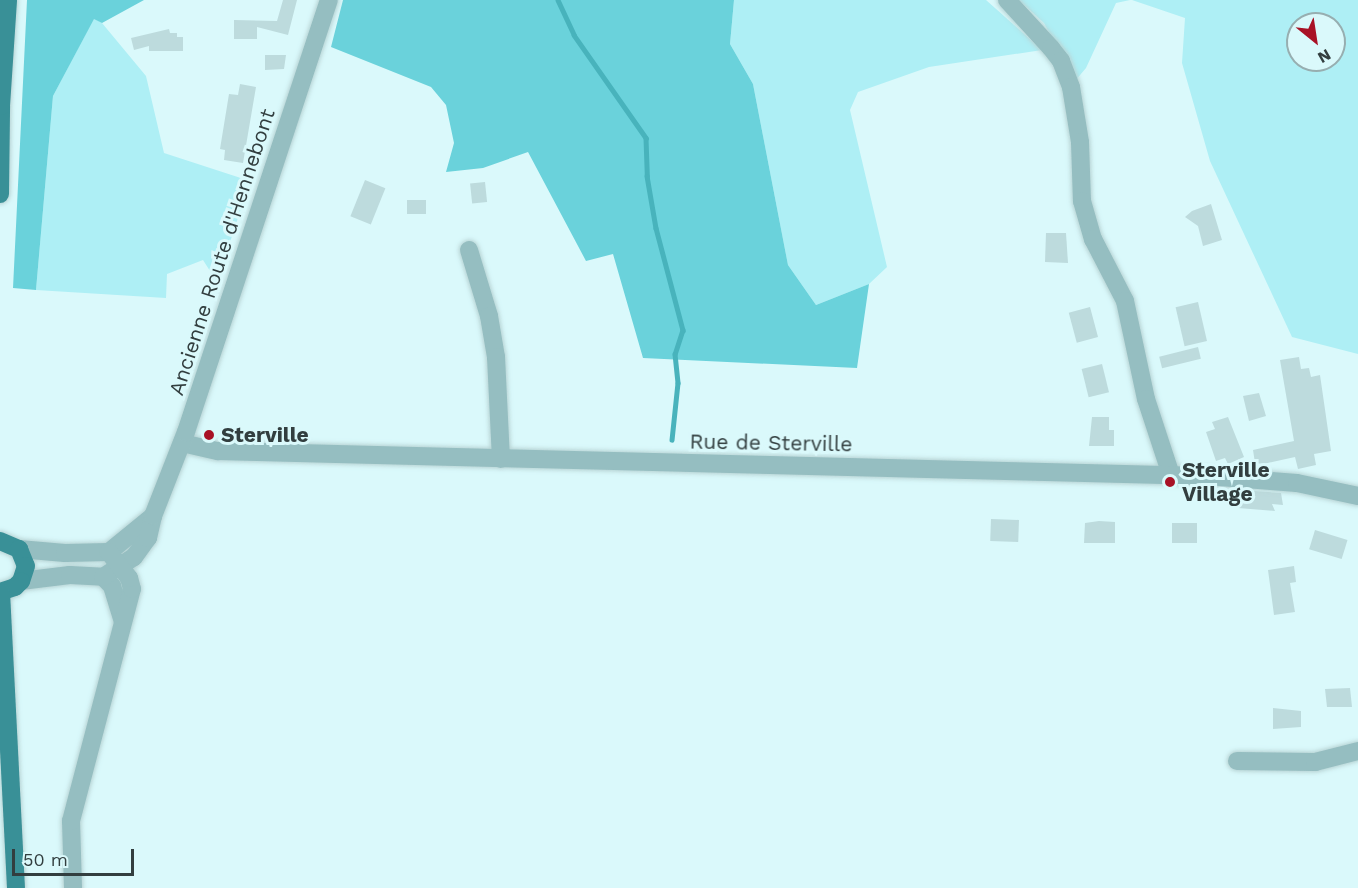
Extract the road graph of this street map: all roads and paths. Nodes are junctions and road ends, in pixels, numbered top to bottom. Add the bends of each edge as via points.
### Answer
1 (8, 0) edge
2 (329, 0) edge
3 (1007, 0) edge
4 (0, 194) edge
5 (469, 250) dead end
6 (182, 443) junction
7 (501, 459) junction
8 (1171, 475) junction
9 (1358, 496) edge
10 (153, 516) junction
11 (0, 541) edge
12 (19, 549) junction
13 (109, 552) junction
14 (122, 567) junction
15 (103, 577) junction
16 (21, 581) junction
17 (0, 592) edge
18 (123, 621) junction
19 (1358, 751) edge
20 (1237, 760) dead end
21 (16, 888) edge
22 (73, 888) edge

1 - 4 main road
2 - 6 street, Ancienne Route d'Hennebont
3 - 8 street via 1046,41 1071,87 1082,201 1093,238 1125,301 1149,408
5 - 7 street via 489,316 496,357
6 - 7 street, Rue de Sterville via 218,451
6 - 10 street, Ancienne Route d'Hennebont
7 - 8 street, Rue de Sterville
8 - 9 street, Rue de Sterville via 1297,483
10 - 13 street
10 - 14 street, Ancienne Route d'Hennebont via 148,538
11 - 12 main road
12 - 13 street
12 - 16 main road via 26,566
13 - 14 street
14 - 15 street, Ancienne Route d'Hennebont
14 - 18 street via 132,589
15 - 16 street via 70,575
15 - 18 street via 112,586
16 - 17 main road
17 - 21 main road
18 - 22 street via 71,821
19 - 20 street via 1314,762

